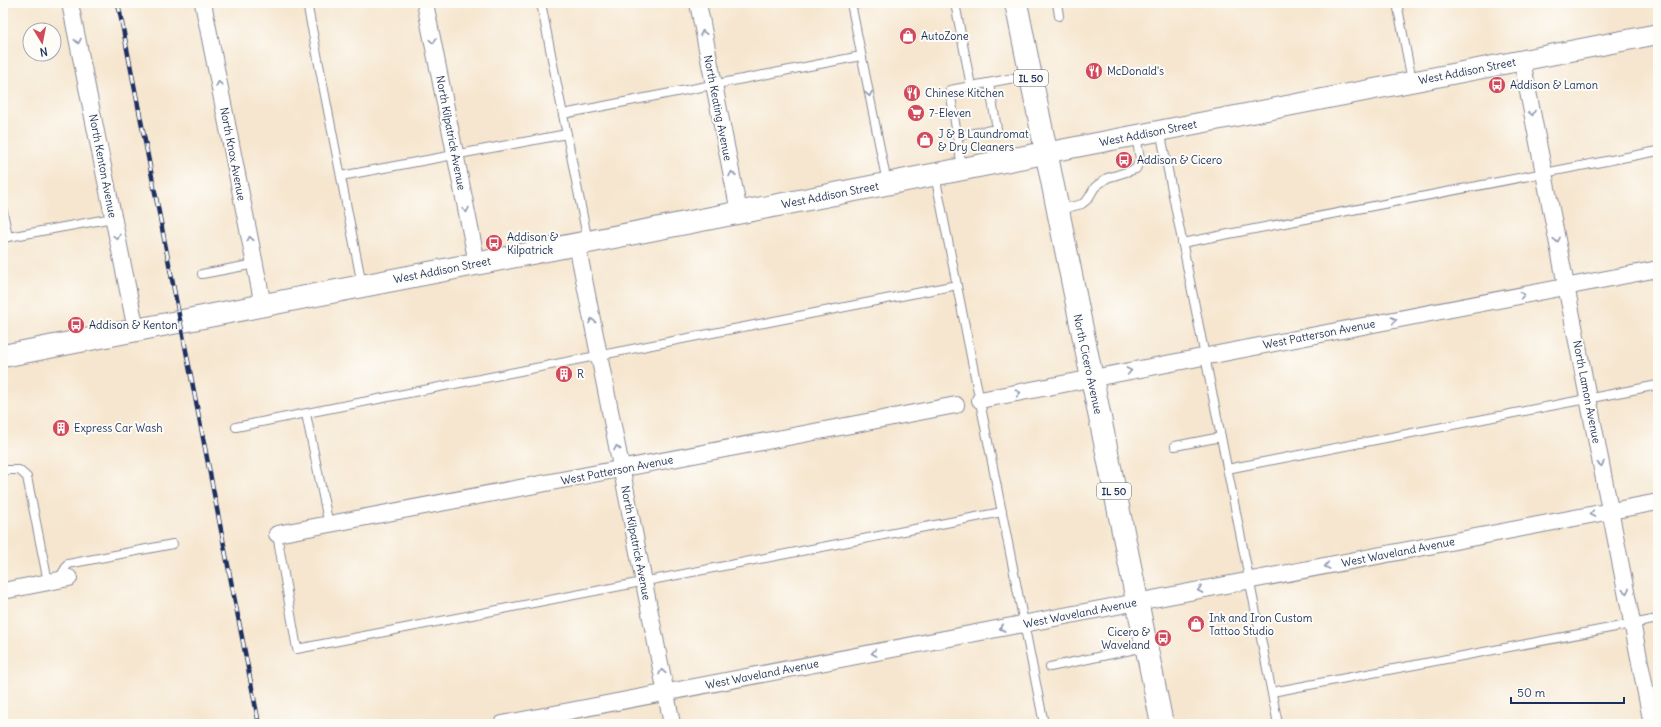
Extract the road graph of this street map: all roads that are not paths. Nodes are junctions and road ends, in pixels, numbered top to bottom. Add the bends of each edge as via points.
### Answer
1 (70, 3) edge
2 (203, 3) edge
3 (307, 3) edge
4 (425, 3) edge
5 (541, 3) edge
6 (698, 3) edge
7 (861, 3) edge
8 (954, 3) edge
9 (1016, 3) edge
10 (1057, 3) edge
11 (1397, 3) edge
12 (851, 4) edge
13 (1059, 16) dead end
14 (1658, 34) edge
15 (861, 56) junction
16 (1522, 61) junction
17 (1030, 75) junction
18 (1412, 82) junction
19 (989, 83) junction
20 (714, 85) junction
21 (971, 86) junction
22 (563, 114) junction
23 (1160, 130) junction
24 (567, 134) junction
25 (1136, 135) junction
26 (957, 136) junction
27 (1658, 151) edge
28 (1045, 153) junction
29 (455, 155) junction
30 (962, 169) junction
31 (1544, 173) junction
32 (935, 174) junction
33 (341, 176) junction
34 (887, 184) junction
35 (1057, 210) junction
36 (3, 212) edge
37 (739, 212) junction
38 (114, 218) junction
39 (6, 238) edge
40 (583, 243) junction
41 (1182, 243) junction
42 (477, 263) junction
43 (255, 264) junction
44 (1658, 269) edge
45 (202, 274) dead end
46 (362, 286) junction
47 (957, 286) junction
48 (1566, 287) junction
49 (263, 305) junction
50 (136, 330) junction
51 (3, 356) edge
52 (599, 356) junction
53 (1205, 356) junction
54 (1091, 378) junction
55 (1658, 385) edge
56 (1588, 399) junction
57 (980, 400) junction
58 (956, 404) dead end
59 (306, 414) junction
60 (236, 427) dead end
61 (1221, 437) junction
62 (1175, 446) dead end
63 (622, 469) junction
64 (1227, 469) junction
65 (3, 470) edge
66 (1658, 502) edge
67 (1610, 511) junction
68 (1002, 512) junction
69 (329, 525) junction
70 (277, 534) joint
71 (173, 544) dead end
72 (58, 580) junction
73 (644, 581) junction
74 (1250, 581) junction
75 (3, 591) edge
76 (1137, 603) junction
77 (1658, 619) edge
78 (1633, 623) junction
79 (1024, 624) junction
80 (1146, 646) junction
81 (1050, 667) dead end
82 (666, 692) junction
83 (1272, 692) junction
84 (502, 724) edge
85 (672, 724) edge
86 (1044, 724) edge
87 (1162, 724) edge
88 (1278, 724) edge
89 (1652, 724) edge

1 -> 38 street, North Kenton Avenue
43 -> 2 street, North Knox Avenue
3 - 33 lane
4 -> 29 street, North Kilpatrick Avenue
5 - 22 lane
20 -> 6 street, North Keating Avenue
7 - 12 lane
8 - 21 lane
9 - 17 main road, North Cicero Avenue / IL 50
10 - 13 lane
11 - 18 lane
12 - 15 lane
14 - 16 street, West Addison Street
15 - 20 lane
15 -> 34 lane
16 - 18 street, West Addison Street
16 -> 31 street, North Lamon Avenue
17 - 19 lane
17 - 28 main road, North Cicero Avenue / IL 50
18 - 23 street, West Addison Street
19 - 21 lane
19 - 26 lane via 997,130
20 - 22 lane
37 -> 20 street, North Keating Avenue
21 - 26 lane via 950,90
22 - 24 lane
23 - 25 street, West Addison Street
23 - 41 lane
24 - 29 lane
24 - 40 lane
25 - 28 street, West Addison Street
25 - 35 lane via 1140,159 1136,169 1107,178 1095,187 1082,204
26 - 30 lane
27 - 31 lane
28 - 30 main road, West Addison Street
28 - 35 main road, North Cicero Avenue / IL 50
29 - 33 lane
29 -> 42 street, North Kilpatrick Avenue
30 - 32 main road, West Addison Street
31 - 41 lane
31 -> 48 street, North Lamon Avenue
32 - 34 main road, West Addison Street
32 - 47 lane
33 - 46 lane
34 - 37 main road, West Addison Street
35 - 54 main road, North Cicero Avenue / IL 50
36 - 39 lane
37 - 40 main road, West Addison Street
38 - 39 lane
38 -> 50 street, North Kenton Avenue
40 - 42 main road, West Addison Street
52 -> 40 street, North Kilpatrick Avenue
41 - 53 lane
42 - 46 main road, West Addison Street
43 - 45 lane
43 - 49 street, North Knox Avenue
44 - 48 street, West Patterson Avenue
46 - 49 main road, West Addison Street
47 - 52 lane
47 - 57 lane
53 -> 48 street, West Patterson Avenue
48 - 56 street, North Lamon Avenue
49 - 50 main road, West Addison Street
50 - 51 main road, West Addison Street
52 - 59 lane
63 -> 52 street, North Kilpatrick Avenue
54 -> 53 street, West Patterson Avenue
53 - 61 lane
57 -> 54 street, West Patterson Avenue
54 - 76 main road, North Cicero Avenue / IL 50
55 - 56 lane
56 - 64 lane
56 -> 67 street, North Lamon Avenue
57 - 68 lane
58 - 63 street, West Patterson Avenue
59 - 60 lane
59 - 69 lane
61 - 62 lane
61 - 64 lane
63 - 69 street, West Patterson Avenue
63 - 73 street, North Kilpatrick Avenue
64 - 74 lane
65 - 72 lane via 19,470 27,477
66 - 67 street, West Waveland Avenue
67 -> 74 street, West Waveland Avenue
67 -> 78 street, North Lamon Avenue
68 - 73 lane
68 - 79 lane
69 - 70 street, West Patterson Avenue
70 - 73 lane via 297,649
71 - 72 lane via 68,564
72 - 75 street
82 -> 73 street, North Kilpatrick Avenue
74 -> 76 street, West Waveland Avenue
74 - 83 lane
76 - 79 street, West Waveland Avenue
76 - 80 main road, North Cicero Avenue / IL 50
77 - 78 lane
78 - 83 lane
78 - 89 street, North Lamon Avenue
79 -> 82 street, West Waveland Avenue
79 - 86 lane
80 - 81 lane
80 - 87 main road, North Cicero Avenue / IL 50
82 - 84 street, West Waveland Avenue
82 - 85 street, North Kilpatrick Avenue
83 - 88 lane

